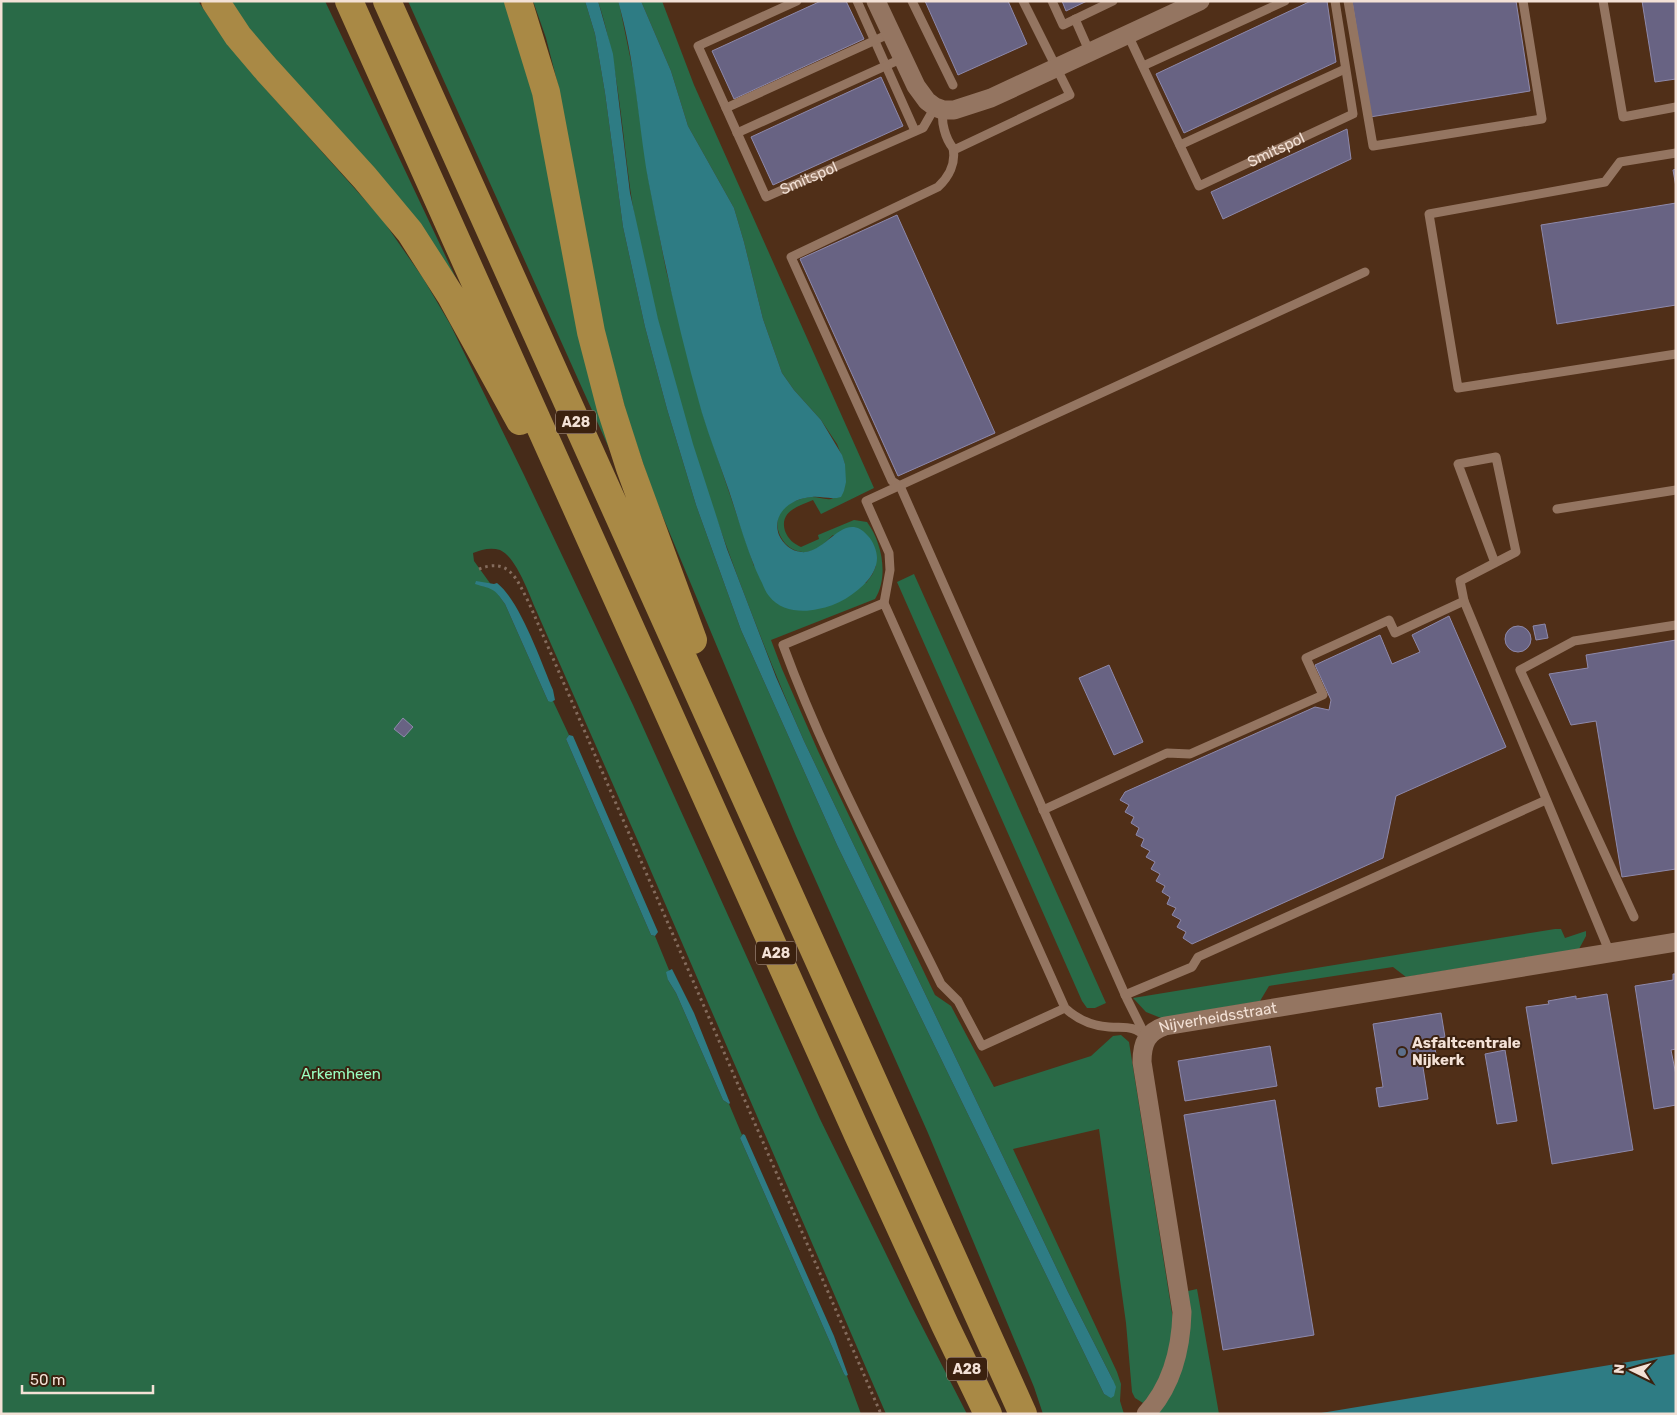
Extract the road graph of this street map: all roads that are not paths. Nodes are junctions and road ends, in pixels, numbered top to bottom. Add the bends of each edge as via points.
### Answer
1 (215, 1) edge
2 (348, 1) edge
3 (387, 1) edge
4 (518, 1) edge
5 (797, 1) edge
6 (857, 1) edge
7 (876, 1) edge
8 (912, 1) edge
9 (1023, 1) edge
10 (1052, 1) edge
11 (1113, 1) edge
12 (1200, 1) edge
13 (1285, 1) edge
14 (1335, 1) edge
15 (1348, 1) edge
16 (1523, 1) edge
17 (1604, 1) edge
18 (1075, 19) junction
19 (1128, 35) junction
20 (883, 37) junction
21 (1090, 52) junction
22 (894, 62) junction
23 (1143, 66) junction
24 (1057, 68) junction
25 (1345, 69) junction
26 (953, 85) dead end
27 (1676, 107) edge
28 (726, 108) junction
29 (939, 108) junction
30 (915, 131) junction
31 (737, 133) junction
32 (1180, 145) junction
33 (953, 148) junction
34 (1676, 153) edge
35 (1365, 272) dead end
36 (1676, 354) edge
37 (900, 486) junction
38 (1676, 490) edge
39 (1557, 510) dead end
40 (1495, 563) junction
41 (609, 580) junction
42 (1464, 601) junction
43 (884, 603) junction
44 (1676, 625) edge
45 (1546, 800) junction
46 (1043, 810) junction
47 (766, 842) junction
48 (1634, 917) dead end
49 (1676, 942) edge
50 (1610, 953) junction
51 (1125, 995) junction
52 (1065, 1008) junction
53 (1147, 1037) junction
54 (988, 1414) edge
55 (1023, 1414) edge
56 (1146, 1414) edge

1 - 41 highway, A28 via 238,36 389,206 431,264
2 - 41 highway, A28
3 - 47 highway, A28
4 - 47 highway, A28 via 548,100 587,315 611,409
5 - 28 lane, Smitspol via 698,46
6 - 20 lane
7 - 20 street
8 - 26 lane
9 - 24 lane
10 - 18 lane via 1063,25
11 - 18 lane
12 - 19 street
13 - 23 lane
14 - 25 lane, Smitspol
15 - 16 lane via 1373,146 1542,119
17 - 27 lane via 1622,117
18 - 21 lane
19 - 21 street
19 - 23 lane, Smitspol
20 - 22 street
20 - 28 lane
21 - 24 street
22 - 29 street via 920,93
22 - 30 lane
22 - 31 lane
23 - 32 lane, Smitspol
24 - 29 street via 976,104 954,110
24 - 33 lane via 1070,95
25 - 32 lane
25 - 32 lane, Smitspol via 1353,114 1208,182 1199,186
28 - 31 lane, Smitspol
29 - 30 lane, Smitspol via 923,128
29 - 33 lane
30 - 31 lane, Smitspol via 766,197
33 - 37 lane via 952,167 946,180 938,187 791,258 892,482
34 - 36 lane via 1620,162 1605,182 1429,214 1458,388
35 - 37 lane
37 - 43 lane via 866,501 889,552 890,570
37 - 46 lane
38 - 39 lane
40 - 40 lane via 1516,552 1496,457 1458,464
40 - 42 lane via 1460,581
41 - 54 highway, A28
42 - 45 lane
42 - 46 lane via 1395,633 1389,620 1306,658 1323,695 1190,754 1167,753
43 - 52 lane
43 - 52 lane via 783,645 802,697 941,984 958,1001 982,1046
44 - 48 lane via 1574,641 1520,670
45 - 50 lane
45 - 51 lane via 1198,957 1192,967
46 - 51 lane
47 - 55 highway, A28
49 - 50 street, Nijverheidsstraat
50 - 53 street, Nijverheidsstraat via 1165,1026
51 - 53 lane
52 - 53 lane via 1087,1022 1136,1029
53 - 56 street, Nijverheidsstraat via 1142,1062 1182,1312 1176,1361 1155,1404

